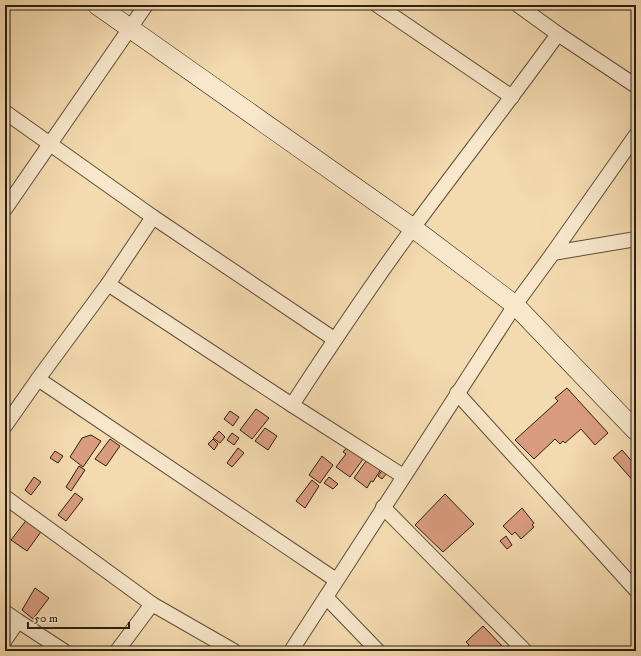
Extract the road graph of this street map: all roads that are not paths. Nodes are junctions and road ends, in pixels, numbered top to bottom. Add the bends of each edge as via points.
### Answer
1 (97, 5) edge
2 (146, 5) edge
3 (377, 5) edge
4 (518, 5) edge
5 (130, 28) junction
6 (558, 34) junction
7 (636, 86) edge
8 (512, 97) junction
9 (5, 112) edge
10 (636, 136) edge
11 (50, 143) junction
12 (5, 208) edge
13 (153, 217) junction
14 (413, 228) junction
15 (636, 239) edge
16 (554, 253) junction
17 (108, 284) junction
18 (514, 305) junction
19 (334, 339) junction
20 (38, 378) junction
21 (457, 393) junction
22 (292, 405) junction
23 (5, 426) edge
24 (636, 431) edge
25 (404, 476) junction
26 (5, 498) edge
27 (383, 507) junction
28 (336, 580) junction
29 (636, 590) edge
30 (326, 597) junction
31 (152, 604) junction
32 (5, 612) edge
33 (18, 621) junction
34 (5, 640) edge
35 (64, 651) edge
36 (117, 651) edge
37 (234, 651) edge
38 (290, 651) edge
39 (378, 651) edge
40 (525, 651) edge

1 - 5 street
2 - 5 street
3 - 8 street
4 - 6 street
5 - 11 street
5 - 14 street
6 - 7 street
6 - 8 street
8 - 14 street
9 - 11 street
10 - 16 street
11 - 12 street
11 - 13 street
13 - 17 street
13 - 19 street
14 - 18 street
14 - 19 street
15 - 16 street
16 - 18 street
17 - 20 street
17 - 22 street
18 - 21 street
18 - 24 street
19 - 22 street
20 - 23 street
20 - 28 street
21 - 25 street
21 - 29 street
22 - 25 street
25 - 27 street
26 - 31 street
27 - 28 street
27 - 40 street
28 - 30 street
30 - 38 street
30 - 39 street
31 - 36 street
31 - 37 street
32 - 33 street
33 - 34 street
33 - 35 street

